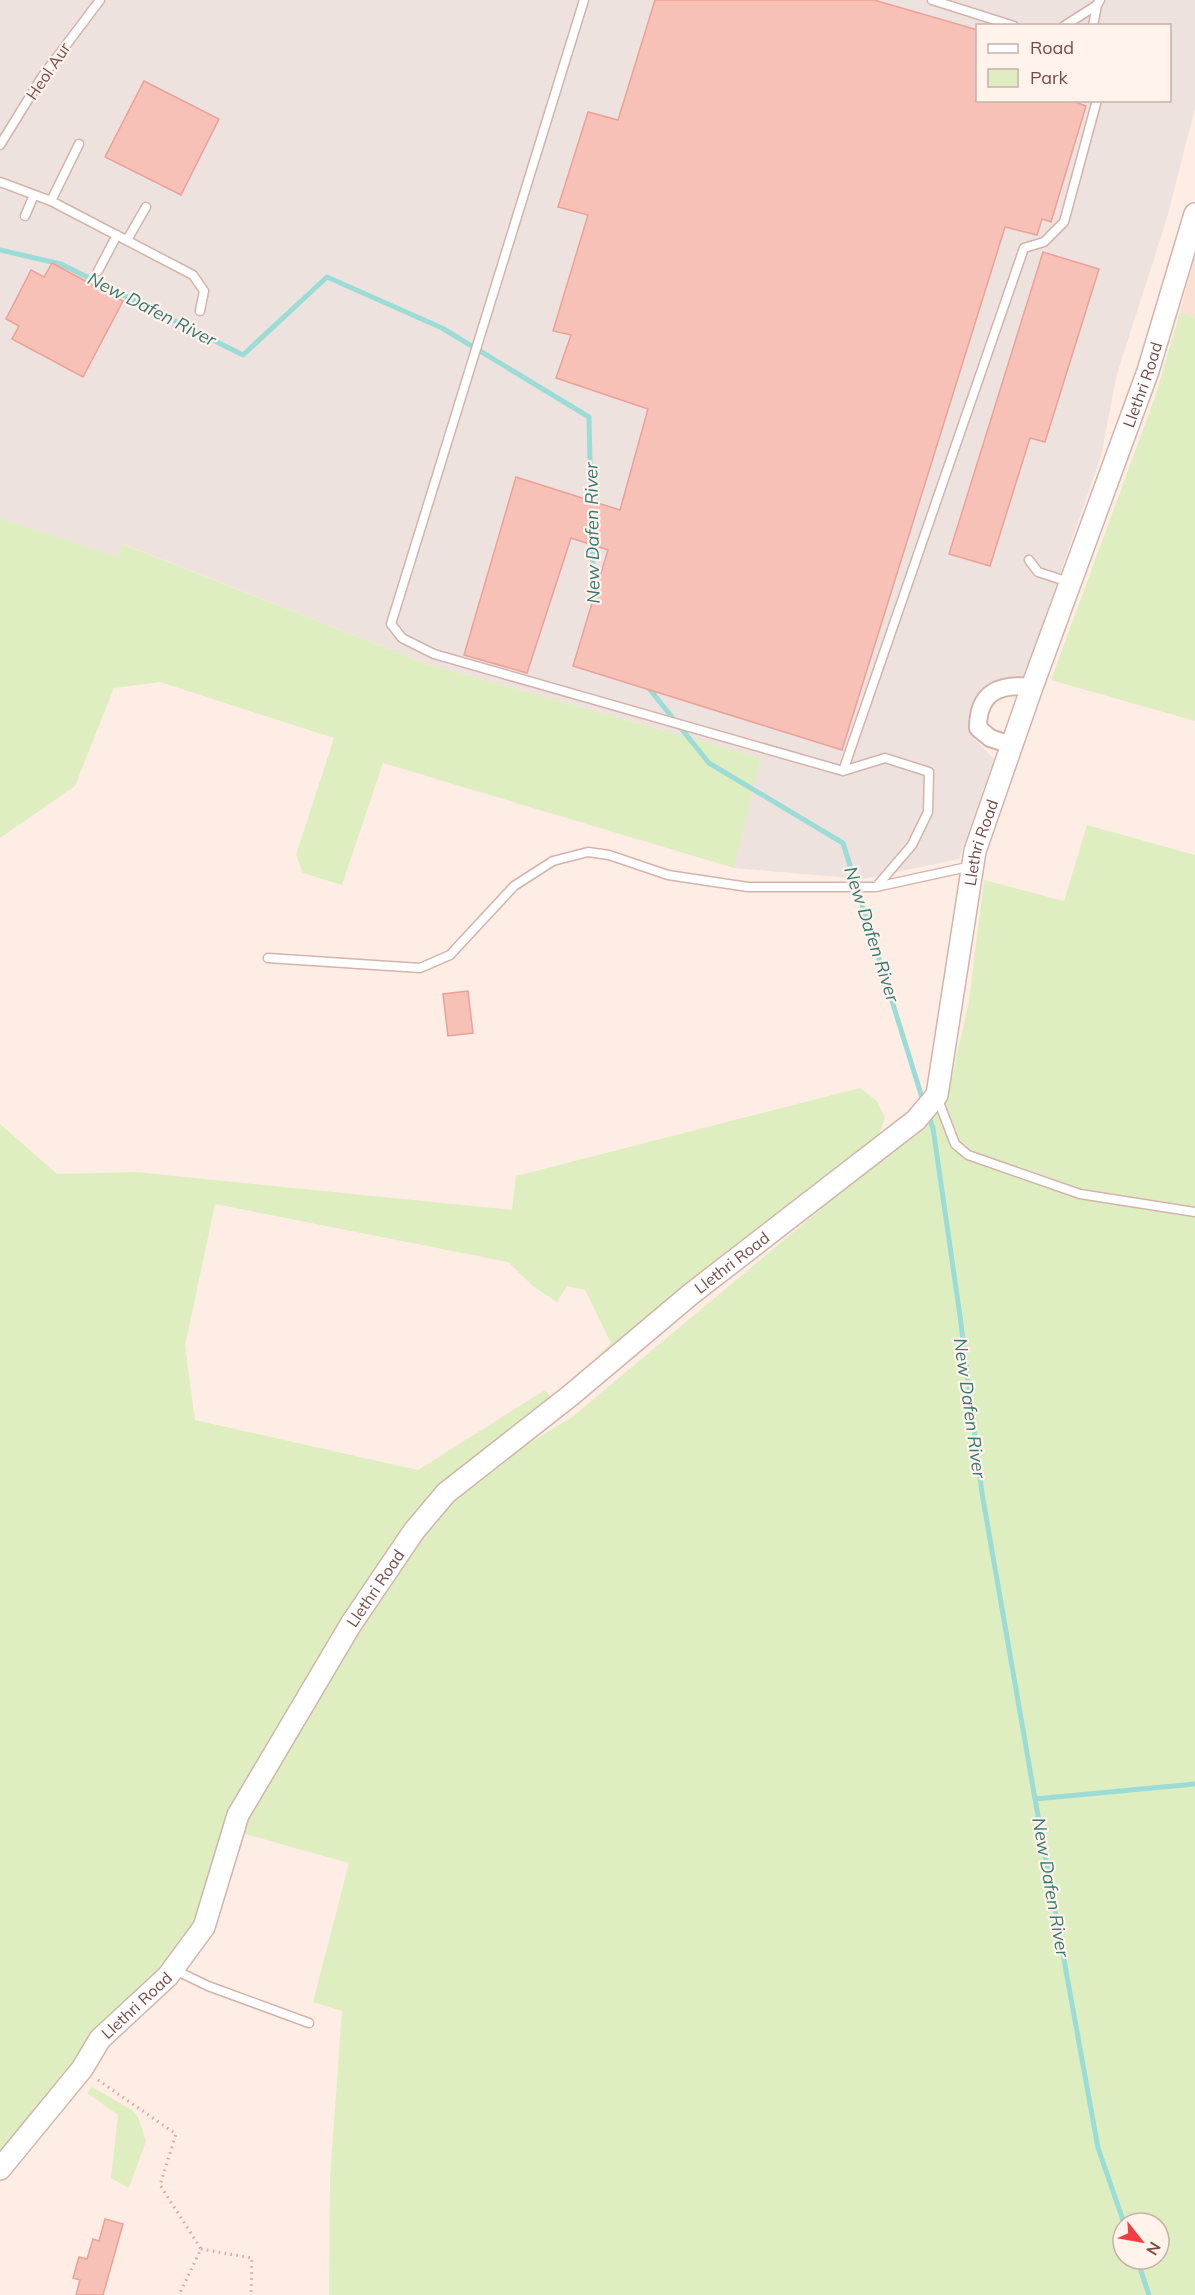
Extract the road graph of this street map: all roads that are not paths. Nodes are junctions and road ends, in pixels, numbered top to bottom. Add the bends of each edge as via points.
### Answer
1 (100, 0) edge
2 (584, 0) edge
3 (933, 0) edge
4 (1099, 2) edge
5 (1008, 24) edge
6 (1067, 24) edge
7 (1094, 24) edge
8 (1096, 102) edge
9 (79, 144) dead end
10 (0, 145) edge
11 (0, 182) edge
12 (34, 195) junction
13 (51, 201) junction
14 (146, 207) dead end
15 (1195, 214) edge
16 (25, 216) dead end
17 (117, 235) junction
18 (127, 240) junction
19 (98, 271) dead end
20 (200, 311) dead end
21 (1029, 560) dead end
22 (1070, 582) junction
23 (1032, 687) junction
24 (1011, 745) junction
25 (843, 771) junction
26 (972, 866) junction
27 (876, 887) junction
28 (268, 958) dead end
29 (937, 1095) junction
30 (1195, 1212) edge
31 (173, 1969) junction
32 (309, 2023) dead end
33 (0, 2169) edge

1 - 10 lane, Heol Aur via 42,77
2 - 25 lane via 391,624 402,638 434,654
3 - 5 lane
4 - 6 lane
4 - 7 lane
8 - 25 lane via 1064,222 1044,242 1024,248
9 - 13 lane
11 - 12 lane
12 - 13 lane
12 - 16 lane
13 - 17 lane
14 - 18 lane
15 - 22 street, Llethri Road via 1148,371
17 - 18 lane
17 - 19 lane
18 - 20 lane via 193,275 204,291
21 - 22 lane via 1038,572
22 - 23 street, Llethri Road
23 - 24 street, Llethri Road
23 - 24 street via 1002,688 986,696 978,712 978,728 990,738
24 - 26 street, Llethri Road
25 - 27 lane via 885,758 929,772 928,812 912,845
26 - 27 lane
26 - 29 street, Llethri Road
27 - 28 lane via 748,887 668,875 588,852 553,861 514,886 450,954 420,968
29 - 30 lane via 955,1144 968,1155 1080,1194
29 - 31 street, Llethri Road via 916,1120 691,1294 446,1493 414,1531 351,1624 238,1815 204,1928
31 - 32 lane
31 - 33 street, Llethri Road via 100,2039 82,2069

